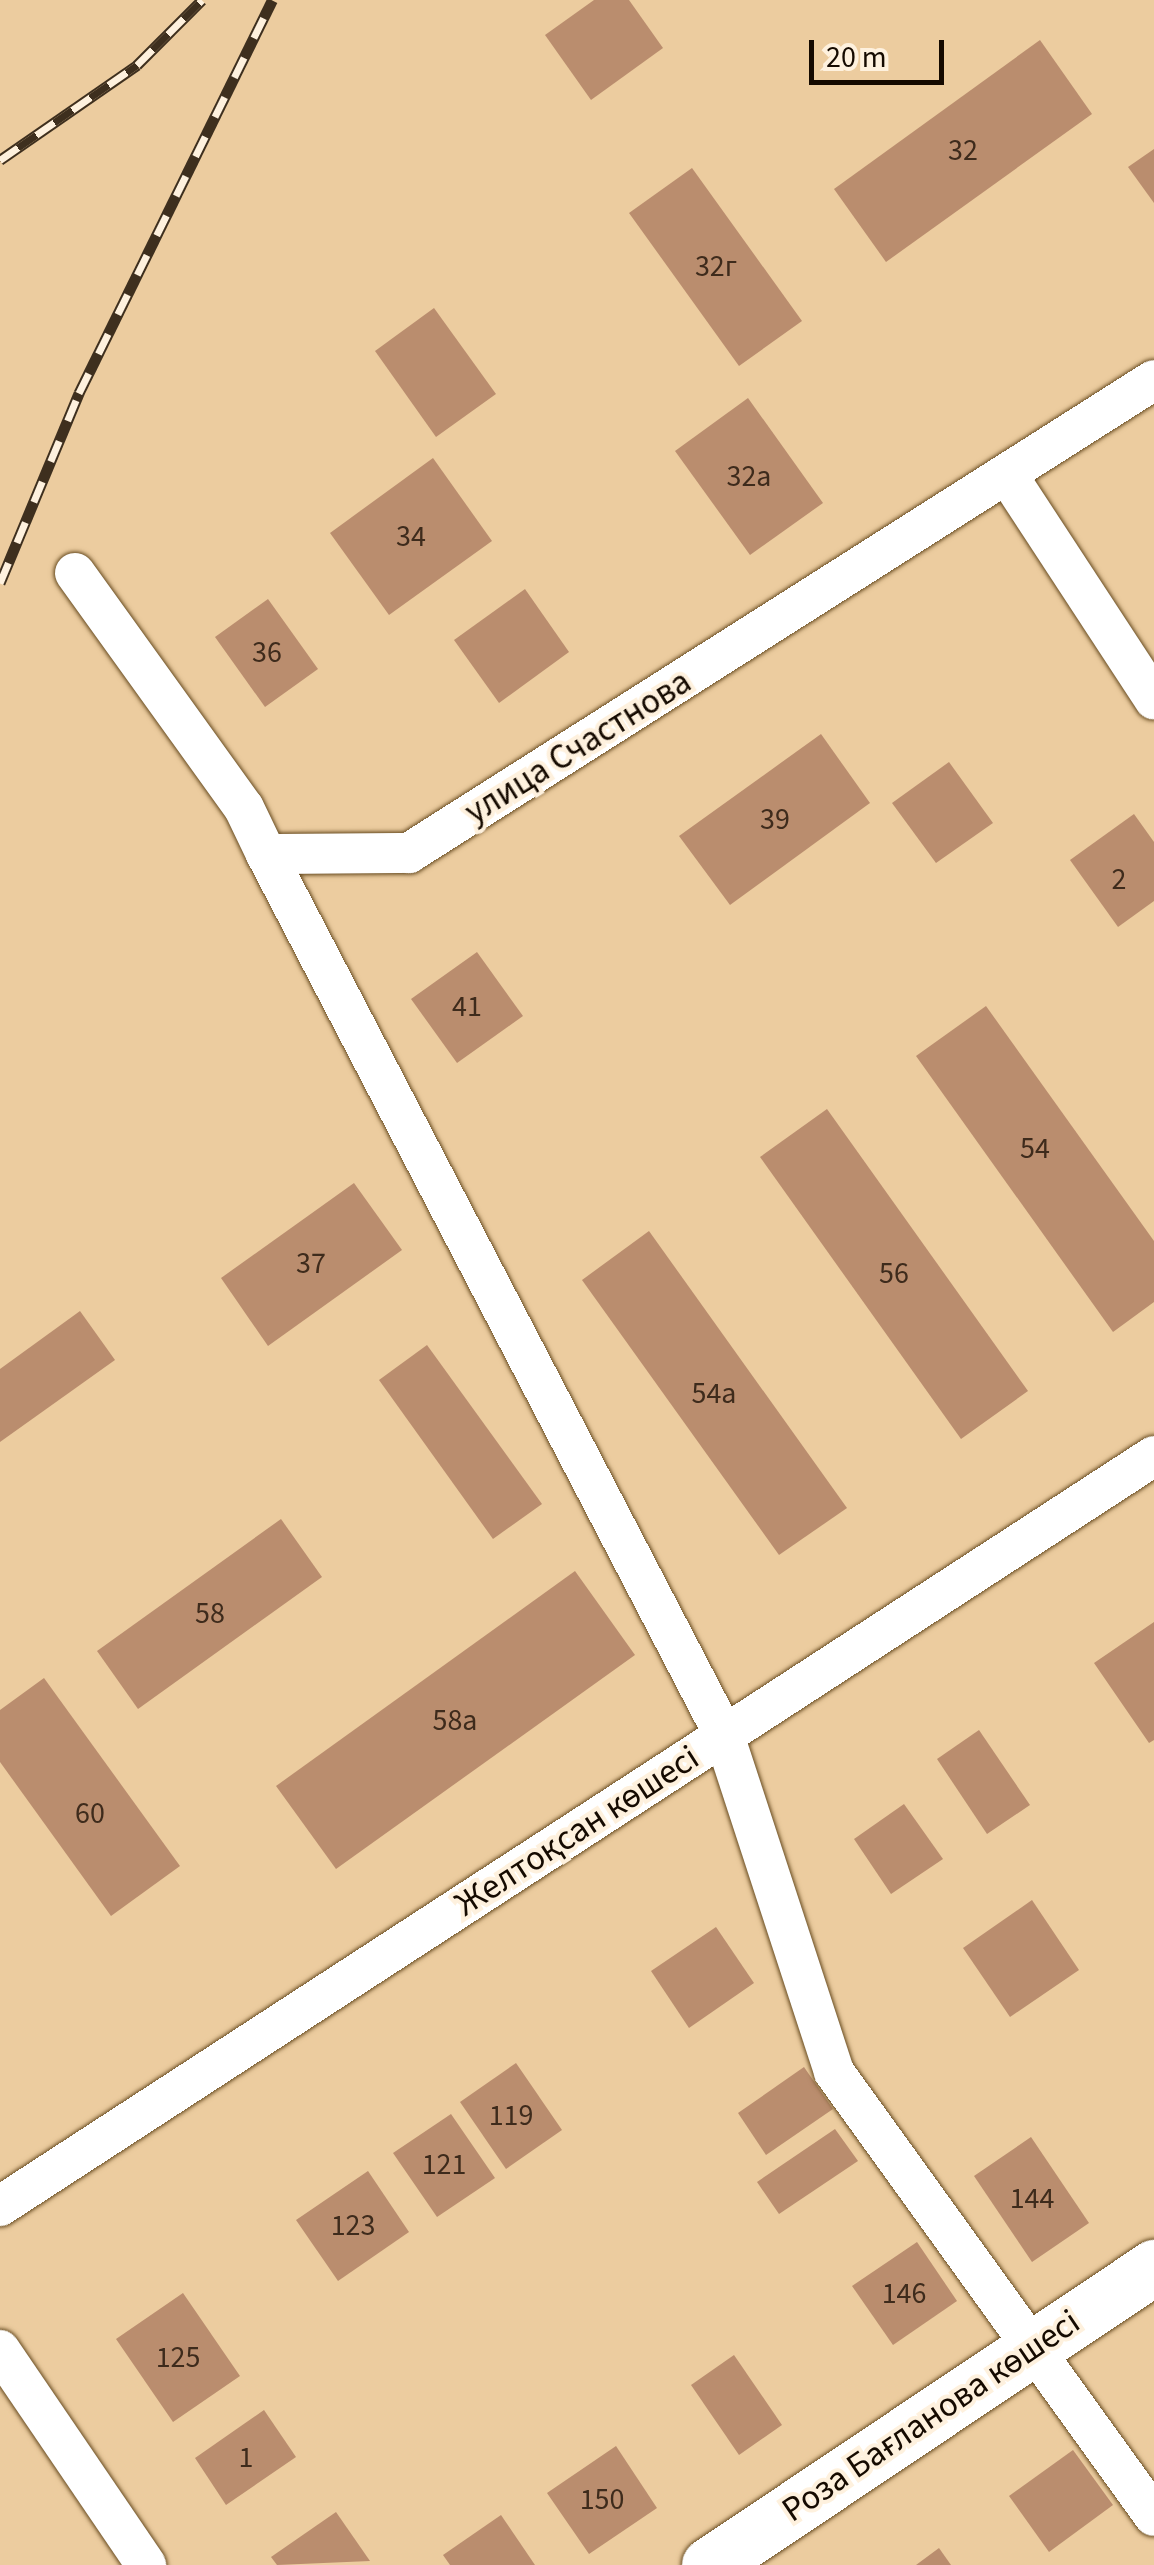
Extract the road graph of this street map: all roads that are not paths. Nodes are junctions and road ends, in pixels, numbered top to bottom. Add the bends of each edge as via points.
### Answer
1 (1154, 380) edge
2 (1008, 476) junction
3 (74, 573) dead end
4 (1154, 700) edge
5 (266, 854) junction
6 (1154, 1456) edge
7 (724, 1736) junction
8 (0, 2206) edge
9 (1154, 2267) edge
10 (1038, 2345) junction
11 (0, 2350) edge
12 (1154, 2516) edge
13 (146, 2565) edge
14 (709, 2565) edge

1 - 2 street, улица Счастнова
2 - 4 street
2 - 5 street, улица Счастнова via 409,854
3 - 5 street via 244,808
5 - 7 street
6 - 7 street, Желтоқсан көшесі
7 - 8 street, Желтоқсан көшесі
7 - 10 street via 834,2072
9 - 10 street, Роза Бағланова көшесі
10 - 12 street
10 - 14 street, Роза Бағланова көшесі
11 - 13 street

